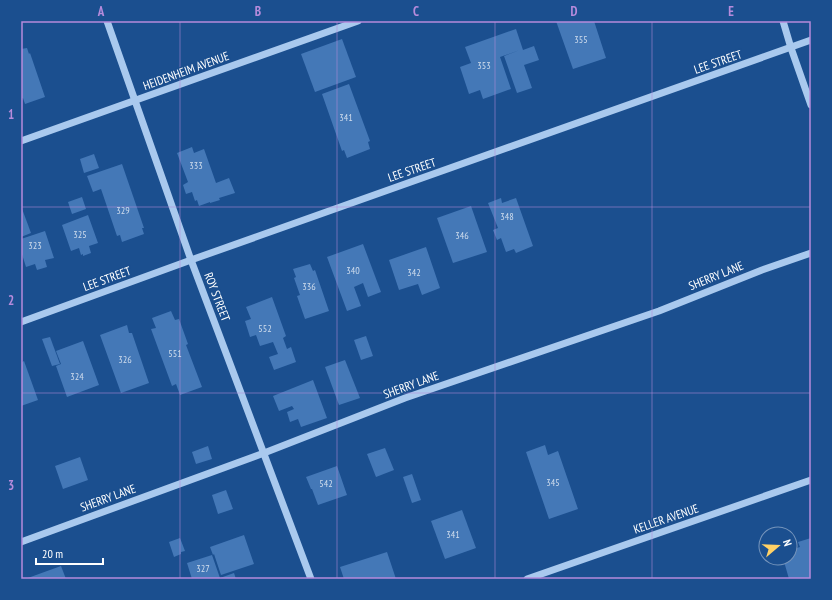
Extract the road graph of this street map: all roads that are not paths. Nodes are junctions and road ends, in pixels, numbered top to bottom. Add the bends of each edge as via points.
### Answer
1 (107, 21) edge
2 (358, 21) edge
3 (783, 21) edge
4 (811, 40) edge
5 (791, 48) junction
6 (134, 101) junction
7 (811, 105) edge
8 (21, 141) edge
9 (811, 253) edge
10 (191, 260) junction
11 (21, 322) edge
12 (264, 453) junction
13 (811, 480) edge
14 (21, 542) edge
15 (312, 579) edge
16 (527, 579) edge

1 - 6 street, ROY STREET
2 - 6 street, HEIDENHEIM AVENUE
3 - 5 street
4 - 5 street, LEE STREET
5 - 7 street
5 - 10 street, LEE STREET
6 - 8 street, HEIDENHEIM AVENUE
6 - 10 street, ROY STREET
9 - 12 street, SHERRY LANE via 660,311 406,398
10 - 11 street, LEE STREET
10 - 12 street, ROY STREET
12 - 14 street, SHERRY LANE
12 - 15 street, ROY STREET
13 - 16 street, KELLER AVENUE

